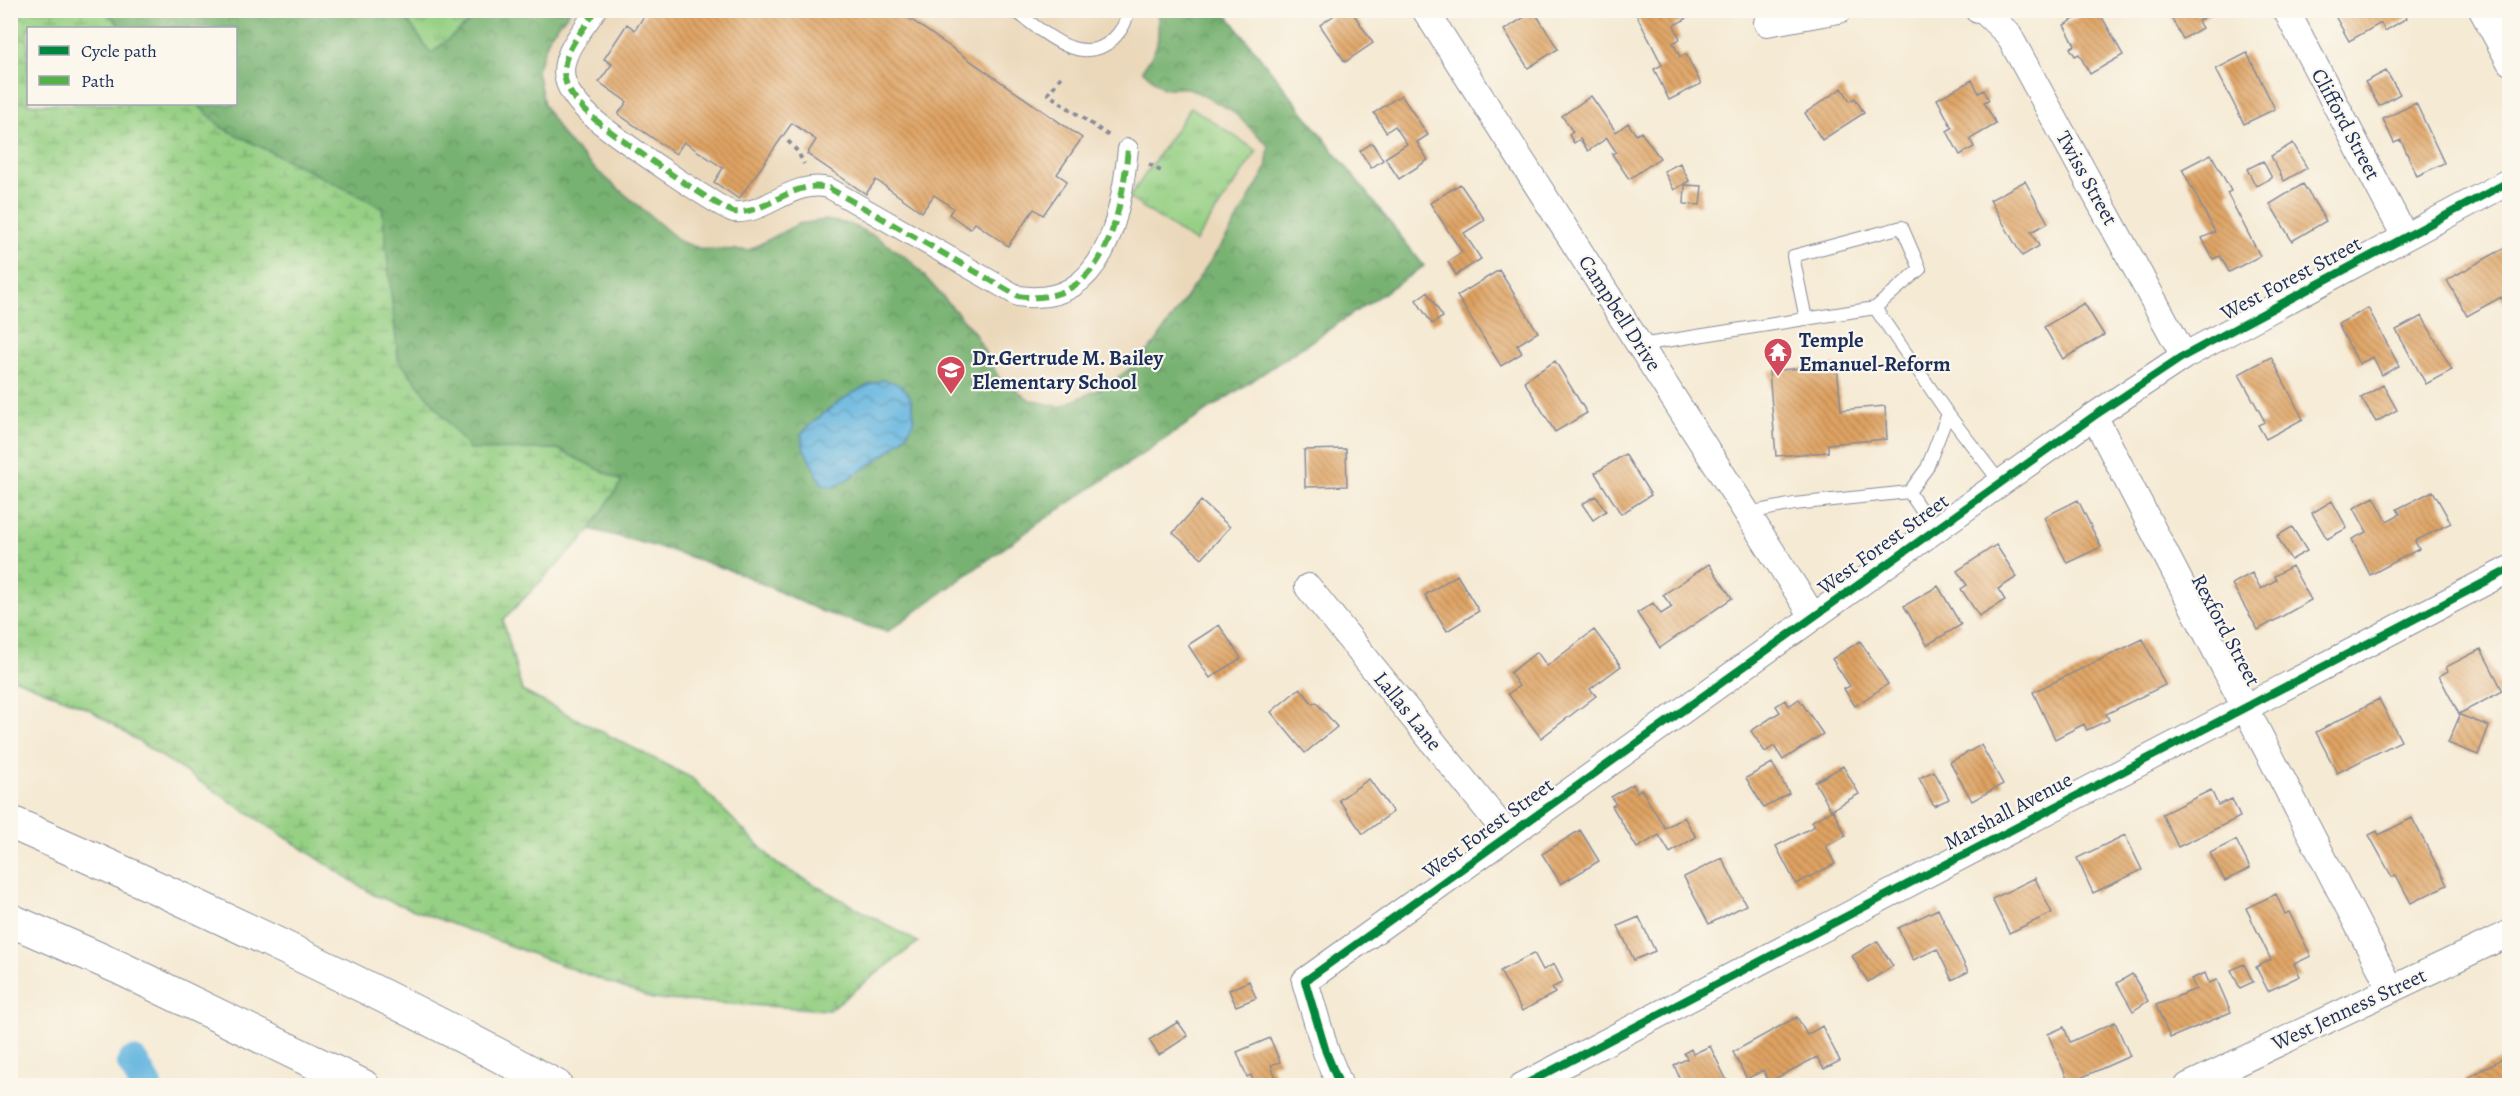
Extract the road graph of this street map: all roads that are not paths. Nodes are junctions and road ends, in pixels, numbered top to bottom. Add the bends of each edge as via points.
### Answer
1 (597, 10) edge
2 (1014, 10) edge
3 (1127, 10) edge
4 (1425, 10) edge
5 (1839, 10) edge
6 (1978, 10) edge
7 (2286, 10) edge
8 (2482, 10) edge
9 (1767, 23) dead end
10 (2510, 62) edge
11 (1128, 149) road end
12 (2510, 181) edge
13 (2405, 237) junction
14 (1875, 308) junction
15 (1806, 319) junction
16 (1640, 345) junction
17 (2184, 356) junction
18 (1948, 414) junction
19 (2094, 416) junction
20 (2000, 482) junction
21 (1909, 492) junction
22 (1748, 513) junction
23 (1935, 529) junction
24 (2510, 569) edge
25 (1308, 587) dead end
26 (1814, 616) junction
27 (2246, 707) junction
28 (10, 822) edge
29 (1508, 835) junction
30 (10, 920) edge
31 (2510, 933) edge
32 (2391, 989) junction
33 (313, 1060) junction
34 (352, 1086) edge
35 (363, 1086) edge
36 (556, 1086) edge
37 (1340, 1086) edge
38 (1522, 1086) edge
39 (2188, 1086) edge

1 - 11 street via 565,61 568,89 591,117 691,187 732,212 751,210 807,186 829,188 1017,296 1053,296 1079,284 1093,272 1122,197
2 - 3 lane via 1062,45 1086,51 1109,43 1124,26
4 - 16 street, Campbell Drive
5 - 9 street
6 - 17 street, Twiss Street via 2008,34
7 - 13 street, Clifford Street
8 - 10 street
12 - 13 street, West Forest Street
13 - 17 street, West Forest Street
14 - 15 lane
14 - 15 lane via 1920,269 1902,227 1793,256
14 - 18 lane
15 - 16 lane
16 - 22 street, Campbell Drive
17 - 19 street, West Forest Street
18 - 20 lane
18 - 21 lane via 1927,468
19 - 20 street, West Forest Street
19 - 27 street, Rexford Street
20 - 23 street, West Forest Street
21 - 22 lane
21 - 23 lane
22 - 26 street, Campbell Drive
23 - 26 street, West Forest Street
24 - 27 street, Marshall Avenue
25 - 29 street, Lallas Lane
26 - 29 street, West Forest Street
27 - 32 street, Rexford Street
27 - 38 street, Marshall Avenue
28 - 36 highway via 206,909
29 - 37 street, West Forest Street via 1305,981
30 - 33 highway
31 - 32 street, West Jenness Street
32 - 39 street, West Jenness Street
33 - 34 highway
33 - 35 highway

